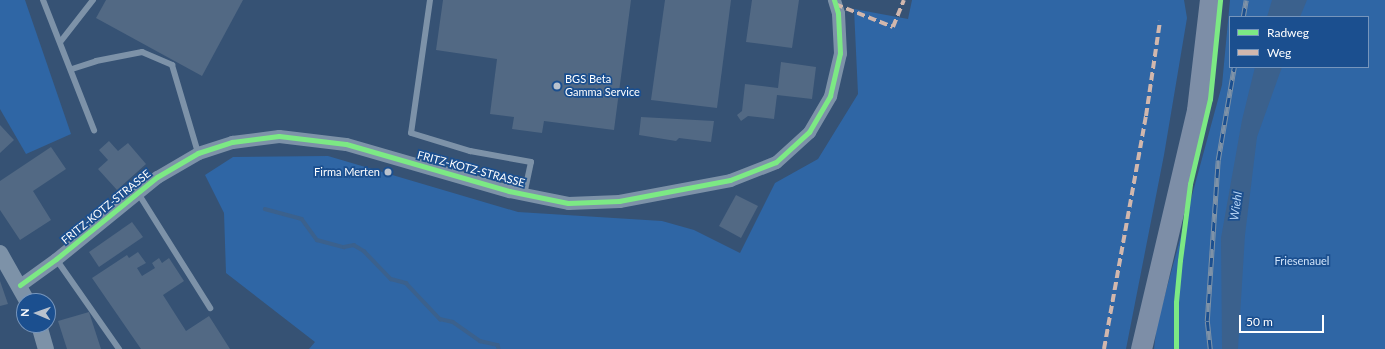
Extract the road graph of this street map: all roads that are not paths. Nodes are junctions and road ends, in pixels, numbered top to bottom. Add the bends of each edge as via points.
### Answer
1 (43, 0) edge
2 (93, 0) edge
3 (430, 0) edge
4 (834, 0) edge
5 (1210, 0) edge
6 (61, 41) junction
7 (72, 69) junction
8 (94, 130) dead end
9 (198, 153) junction
10 (138, 193) junction
11 (524, 194) junction
12 (0, 253) edge
13 (56, 259) junction
14 (20, 285) junction
15 (24, 293) edge
16 (210, 308) dead end
17 (41, 333) edge
18 (1143, 345) edge
19 (46, 349) edge
20 (119, 349) edge

1 - 6 lane
2 - 6 lane
3 - 11 lane via 411,132 470,152 531,162
4 - 11 street, FRITZ-KOTZ-STRASSE via 838,13 840,53 830,96 809,132 776,162 730,180 619,201 568,203
5 - 18 main road via 1196,110
6 - 7 lane
7 - 8 lane
7 - 9 lane via 96,61 142,52 172,65
9 - 10 street, FRITZ-KOTZ-STRASSE
9 - 11 street, FRITZ-KOTZ-STRASSE via 232,142 279,136 346,144
10 - 13 street, FRITZ-KOTZ-STRASSE
10 - 16 lane
12 - 14 street
13 - 14 street, FRITZ-KOTZ-STRASSE
13 - 20 lane
14 - 15 street
17 - 19 street

